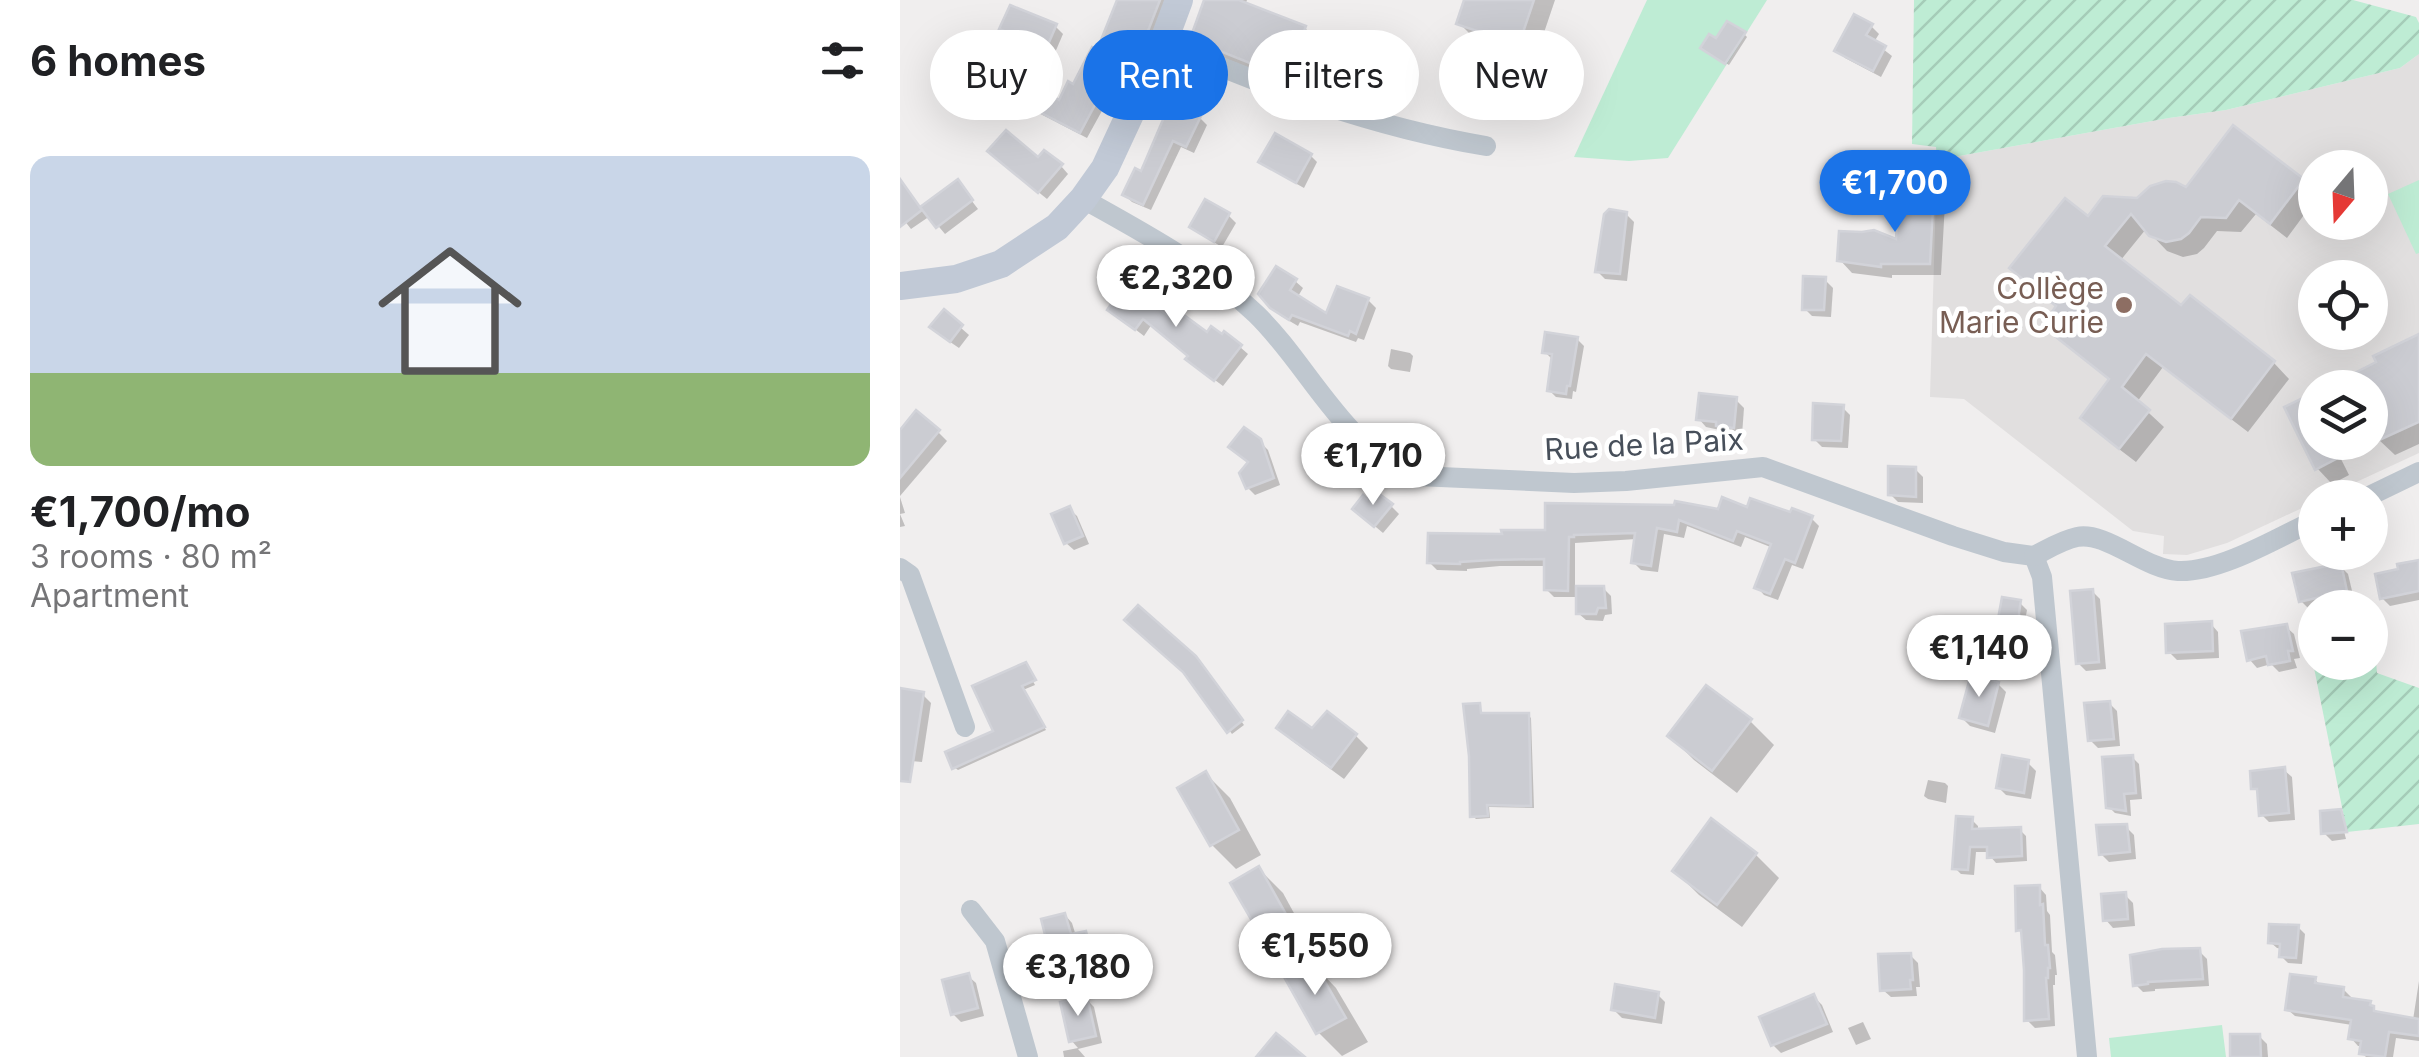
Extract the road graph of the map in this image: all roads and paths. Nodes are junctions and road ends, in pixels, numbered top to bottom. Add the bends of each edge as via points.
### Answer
1 (1179, 0) edge
2 (1168, 30) edge
3 (1228, 70) edge
4 (1126, 120) edge
5 (1486, 146) dead end
6 (1083, 199) junction
7 (900, 286) edge
8 (2419, 472) edge
9 (2388, 487) edge
10 (2298, 528) edge
11 (2034, 556) junction
12 (900, 568) edge
13 (965, 727) dead end
14 (971, 910) dead end
15 (1028, 1057) edge
16 (2087, 1057) edge

1 - 2 street
3 - 5 street via 1370,121
4 - 6 street
6 - 7 street via 1057,227 1001,264 956,279
6 - 11 street, Rue de la Paix via 1229,290 1260,317 1354,432 1399,470 1574,483 1762,467 1953,536
8 - 9 street
10 - 11 street via 2214,566 2183,571 2080,536
11 - 16 street via 2042,577
12 - 13 street via 910,575
14 - 15 street via 995,941

